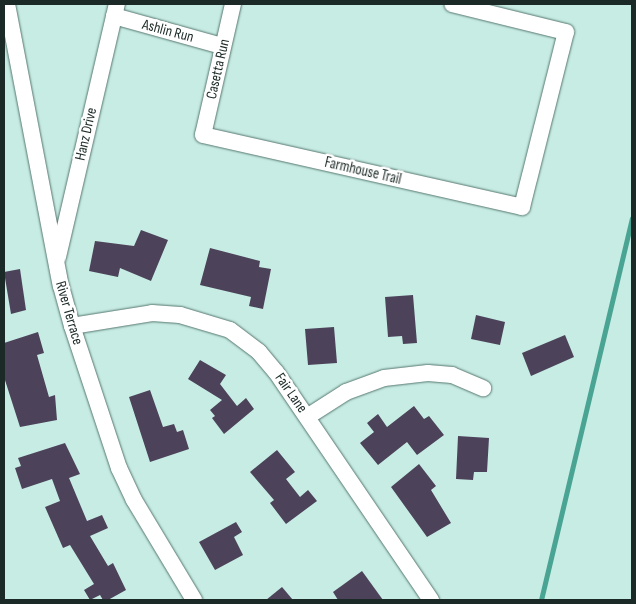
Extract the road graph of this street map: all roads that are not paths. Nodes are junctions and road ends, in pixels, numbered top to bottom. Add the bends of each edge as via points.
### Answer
1 (8, 4) edge
2 (233, 4) edge
3 (452, 4) edge
4 (115, 10) edge
5 (222, 46) junction
6 (203, 135) joint
7 (56, 264) junction
8 (72, 326) junction
9 (483, 388) dead end
10 (307, 417) junction
11 (194, 600) edge
12 (431, 600) edge

1 - 7 street, River Terrace
2 - 5 street, Casetta Run
3 - 6 street, Farmhouse Trail via 566,32 522,208
4 - 5 street, Ashlin Run
4 - 7 street, Hanz Drive
5 - 6 street, Casetta Run
7 - 8 street, River Terrace
8 - 10 street, Fair Lane via 152,313 180,315 217,324 259,352
8 - 11 street, River Terrace via 119,468 134,500
9 - 10 street via 452,375 428,373 384,378 346,392
10 - 12 street, Fair Lane

